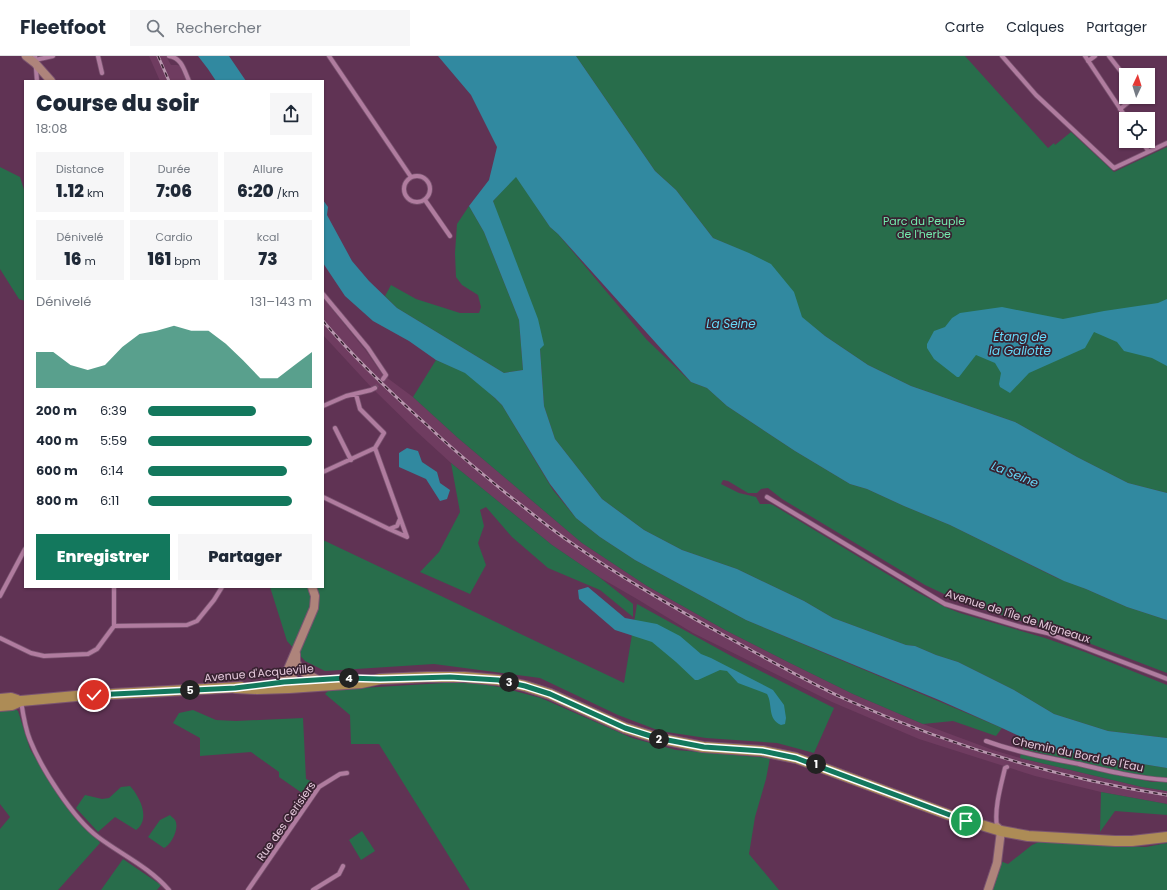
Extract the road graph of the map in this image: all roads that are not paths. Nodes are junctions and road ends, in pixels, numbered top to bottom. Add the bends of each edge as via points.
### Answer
1 (26, 56) edge
2 (53, 56) edge
3 (98, 56) edge
4 (169, 56) edge
5 (329, 56) edge
6 (1002, 56) edge
7 (1085, 56) edge
8 (1095, 56) edge
9 (1109, 56) edge
10 (35, 60) edge
11 (1088, 61) junction
12 (1119, 69) edge
13 (102, 73) dead end
14 (37, 80) edge
15 (50, 80) edge
16 (189, 80) edge
17 (1127, 104) edge
18 (1120, 109) junction
19 (1122, 112) edge
20 (1167, 143) edge
21 (1146, 148) edge
22 (1148, 151) junction
23 (411, 178) junction
24 (425, 200) junction
25 (450, 236) dead end
26 (324, 295) edge
27 (382, 379) dead end
28 (375, 388) tunnel mouth
29 (356, 394) junction
30 (324, 406) edge
31 (336, 428) dead end
32 (374, 448) junction
33 (351, 460) junction
34 (324, 470) edge
35 (324, 497) edge
36 (766, 497) dead end
37 (400, 519) junction
38 (389, 529) junction
39 (24, 551) edge
40 (20, 559) junction
41 (24, 561) edge
42 (114, 588) edge
43 (221, 588) edge
44 (312, 588) edge
45 (0, 596) edge
46 (114, 626) junction
47 (0, 638) edge
48 (296, 654) junction
49 (290, 666) junction
50 (300, 670) junction
51 (380, 679) junction
52 (1167, 679) edge
53 (318, 680) junction
54 (281, 682) junction
55 (298, 685) junction
56 (235, 688) junction
57 (0, 699) edge
58 (21, 701) junction
59 (0, 706) edge
60 (986, 741) dead end
61 (1007, 768) dead end
62 (347, 773) dead end
63 (1167, 780) edge
64 (999, 829) junction
65 (1167, 836) edge
66 (343, 866) dead end
67 (169, 890) edge
68 (248, 890) edge
69 (313, 890) edge
70 (988, 890) edge

1 - 10 street
2 - 10 street
3 - 13 street
4 - 16 street via 180,62
5 - 23 street
6 - 22 street via 1036,95 1114,168
7 - 11 street
8 - 11 street
9 - 12 street
10 - 14 street
10 - 15 street
11 - 18 street
17 - 18 street
18 - 19 street
20 - 22 street
21 - 22 street
23 - 24 street via 420,176 427,180 431,188 429,197
23 - 24 street via 405,184 406,196 417,203
24 - 25 street
26 - 27 street via 368,348 386,375
28 - 29 street
29 - 30 street
29 - 32 street via 360,408 384,433
31 - 33 street
32 - 33 street
32 - 37 street
33 - 34 street
35 - 38 street
36 - 52 street, Avenue de l'Île de Migneaux via 945,604 1047,633
37 - 38 street via 397,526
37 - 38 street via 407,537
39 - 40 street
40 - 41 street
40 - 45 street
42 - 46 street
43 - 46 street via 197,621 187,625
44 - 48 street via 314,608
46 - 47 street via 97,650 88,654 44,656 31,653
48 - 49 street
48 - 50 street
49 - 54 street
49 - 55 street via 292,676
50 - 53 street
50 - 55 street
51 - 53 main road, Avenue d'Acqueville
51 - 55 main road via 361,683
51 - 64 main road via 464,677 511,683 550,694 625,728 657,738 686,745 750,749 784,755 952,816
53 - 55 main road, Avenue d'Acqueville
54 - 55 main road, Avenue d'Acqueville
54 - 56 main road, Avenue d'Acqueville
55 - 56 main road
56 - 58 main road, Avenue d'Acqueville
57 - 58 main road via 11,698
58 - 59 main road
58 - 67 street via 30,739 55,787 79,818 96,835 148,870
60 - 63 street, Chemin du Bord de l'Eau via 1019,751 1136,777
61 - 64 street via 997,811
62 - 68 street, Rue des Cerisiers via 340,774 319,787
64 - 65 main road via 1100,836
64 - 70 street via 997,863
66 - 69 street via 339,874

